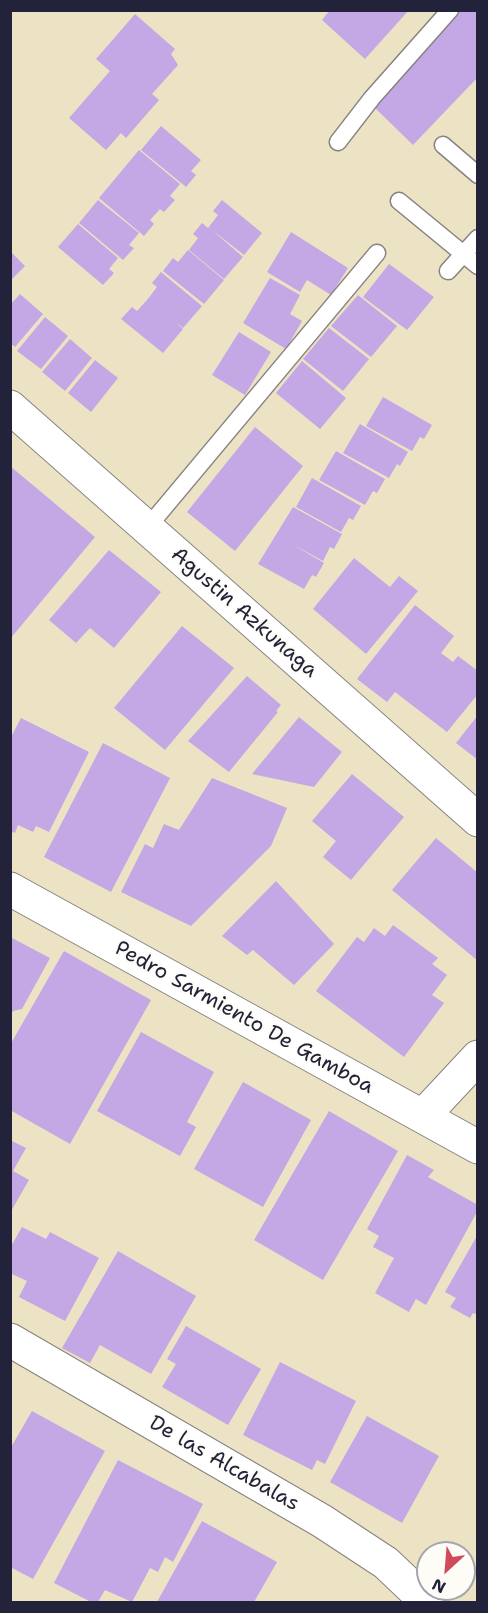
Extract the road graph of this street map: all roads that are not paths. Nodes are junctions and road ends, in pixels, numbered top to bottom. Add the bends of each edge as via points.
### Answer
1 (450, 10) edge
2 (338, 142) dead end
3 (444, 145) dead end
4 (477, 175) edge
5 (399, 201) dead end
6 (477, 238) edge
7 (377, 253) dead end
8 (464, 254) junction
9 (477, 266) edge
10 (448, 272) dead end
11 (10, 407) edge
12 (147, 528) junction
13 (477, 819) edge
14 (10, 889) edge
15 (477, 1057) edge
16 (423, 1116) junction
17 (477, 1147) edge
18 (10, 1340) edge
19 (427, 1602) edge

1 - 2 lane
3 - 4 lane
5 - 8 lane
6 - 8 lane
7 - 12 lane
8 - 9 lane
8 - 10 lane
11 - 12 street, Agustin Azkunaga
12 - 13 street, Agustin Azkunaga
14 - 16 street, Pedro Sarmiento De Gamboa
15 - 16 street
16 - 17 street, Pedro Sarmiento De Gamboa
18 - 19 street, De las Alcabalas via 322,1521 386,1563

